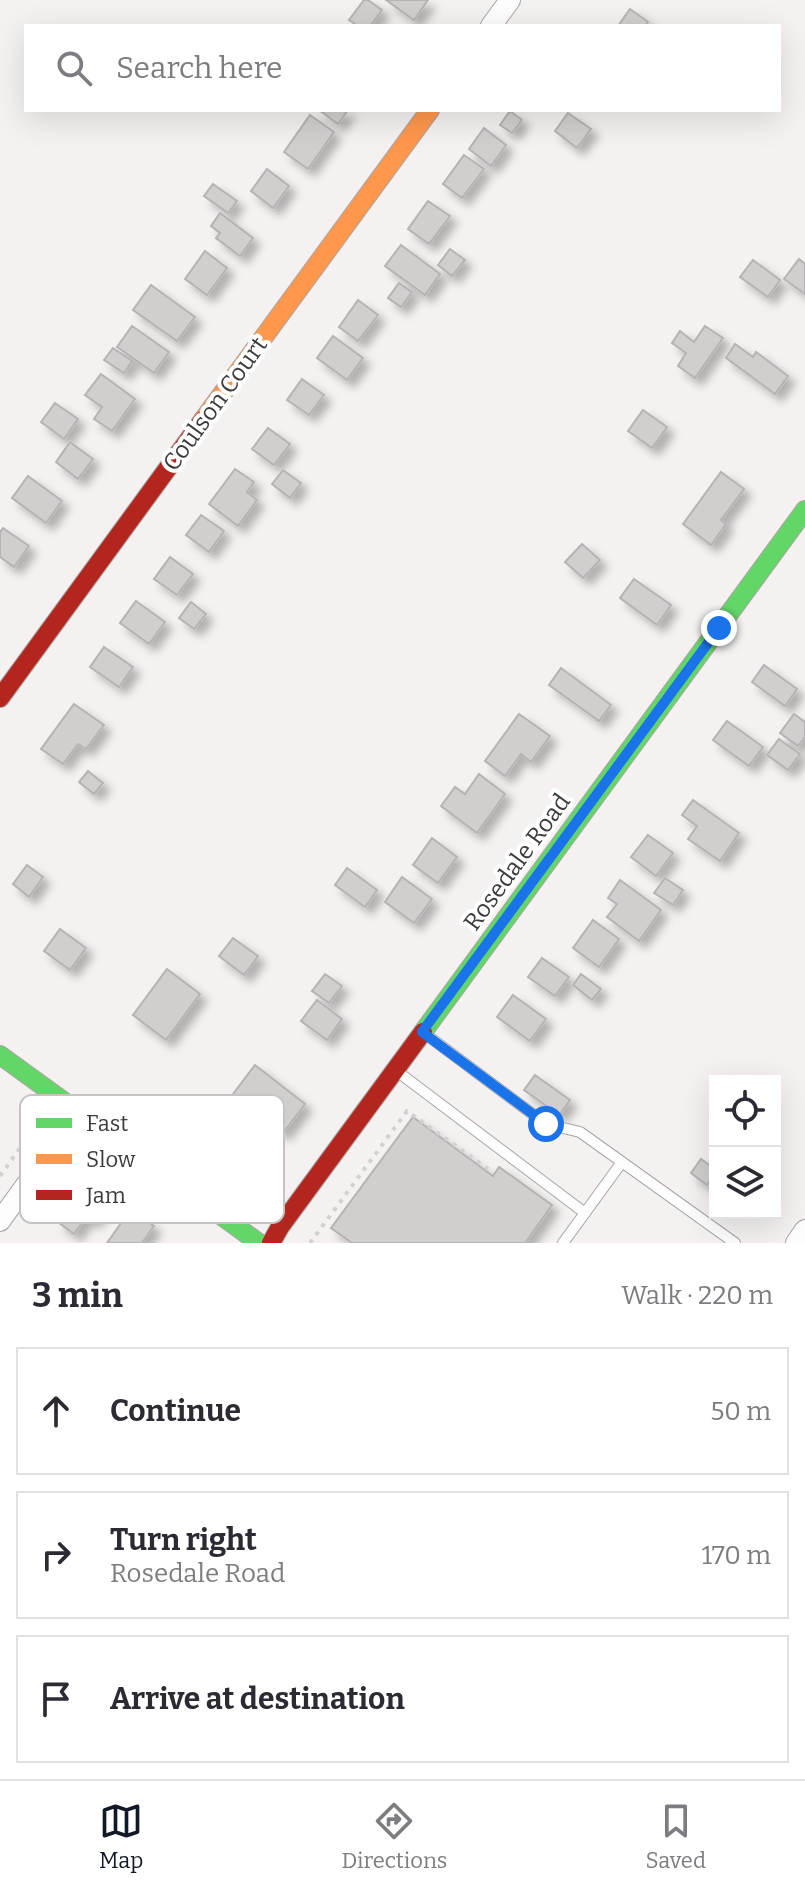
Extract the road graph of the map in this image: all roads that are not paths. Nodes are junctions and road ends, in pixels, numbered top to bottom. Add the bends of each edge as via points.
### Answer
1 (510, 0) edge
2 (492, 24) edge
3 (429, 112) edge
4 (805, 510) edge
5 (0, 698) edge
6 (422, 1032) junction
7 (0, 1055) edge
8 (394, 1069) junction
9 (54, 1095) edge
10 (622, 1162) junction
11 (20, 1193) edge
12 (585, 1213) junction
13 (0, 1221) edge
14 (284, 1221) edge
15 (231, 1223) edge
16 (283, 1223) edge
17 (805, 1230) edge
18 (259, 1243) edge
19 (271, 1243) edge
20 (563, 1243) edge
21 (735, 1243) edge
22 (796, 1243) edge

1 - 2 street
3 - 5 street, Coulson Court
4 - 6 street, Rosedale Road
6 - 8 street, Rosedale Road
6 - 10 lane via 546,1124 580,1132
7 - 9 street
8 - 12 lane
8 - 14 street, Rosedale Road
10 - 12 lane
10 - 21 lane
11 - 13 street
12 - 20 lane
15 - 18 street
16 - 19 street, Rosedale Road
17 - 22 street

